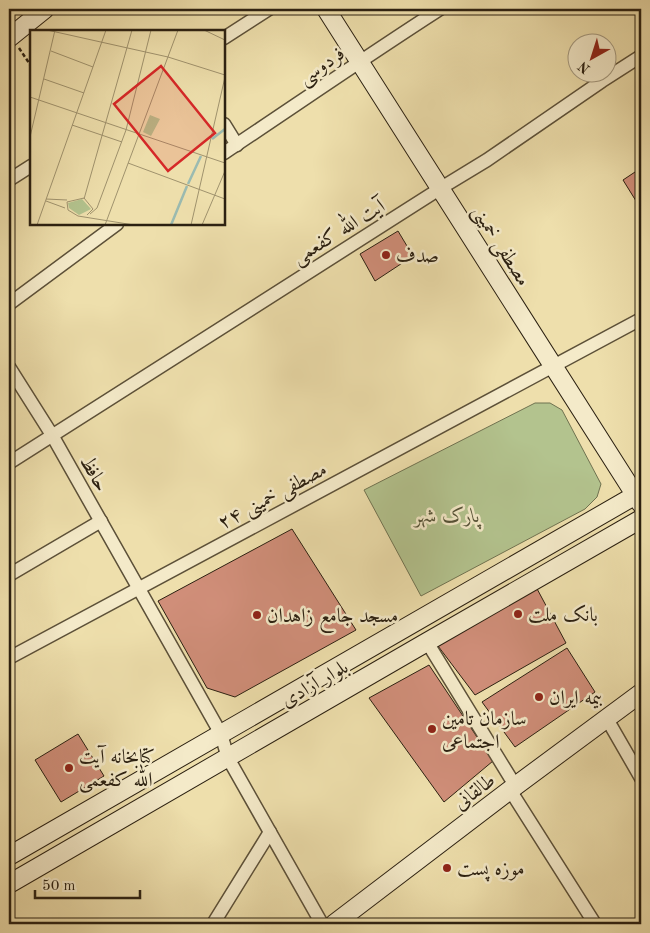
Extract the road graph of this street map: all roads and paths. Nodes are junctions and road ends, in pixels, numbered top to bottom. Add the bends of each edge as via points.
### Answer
1 (45, 9) edge
2 (269, 9) edge
3 (326, 9) edge
4 (440, 9) edge
5 (10, 37) edge
6 (225, 37) edge
7 (641, 56) edge
8 (360, 61) junction
9 (30, 65) edge
10 (225, 126) edge
11 (237, 145) junction
12 (225, 152) edge
13 (30, 167) edge
14 (9, 180) edge
15 (440, 188) junction
16 (116, 225) edge
17 (9, 304) edge
18 (641, 319) edge
19 (553, 366) junction
20 (9, 367) edge
21 (52, 435) junction
22 (9, 463) edge
23 (639, 498) edge
24 (641, 519) edge
25 (101, 521) junction
26 (9, 576) edge
27 (139, 588) junction
28 (427, 642) junction
29 (9, 658) edge
30 (641, 693) edge
31 (607, 719) junction
32 (221, 734) junction
33 (228, 758) junction
34 (641, 778) edge
35 (513, 788) junction
36 (270, 832) junction
37 (9, 856) edge
38 (9, 884) edge
39 (213, 924) edge
40 (322, 924) edge
41 (334, 924) edge
42 (595, 924) edge

1 - 5 main road
2 - 6 street
3 - 8 main road, مصطفی خمینی
4 - 8 street, فردوسی
5 - 9 path
7 - 15 street, آیت الله کفعمی
8 - 11 street, فردوسی
8 - 15 main road, مصطفی خمینی
10 - 11 street
11 - 12 street, فردوسی
13 - 14 street
15 - 19 main road, مصطفی خمینی
15 - 21 street, آیت الله کفعمی
16 - 17 street
18 - 19 street, مصطفی خمینی ۲۴
19 - 23 main road, مصطفی خمینی
19 - 27 street, مصطفی خمینی ۲۴
20 - 21 street, حافظ
21 - 22 street, آیت الله کفعمی
21 - 25 street, حافظ
23 - 32 main road, بلوار آزادی
24 - 28 main road, بلوار آزادی
25 - 26 street
25 - 27 street, حافظ
27 - 29 street, مصطفی خمینی ۲۴
27 - 32 street, حافظ
28 - 33 main road, بلوار آزادی
28 - 35 street
30 - 31 main road, طالقانی
31 - 34 street
31 - 35 main road, طالقانی
32 - 33 street, حافظ
32 - 37 main road, بلوار آزادی
33 - 36 street, حافظ
33 - 38 main road, بلوار آزادی
35 - 41 main road, طالقانی
35 - 42 street
36 - 39 street
36 - 40 street, حافظ

